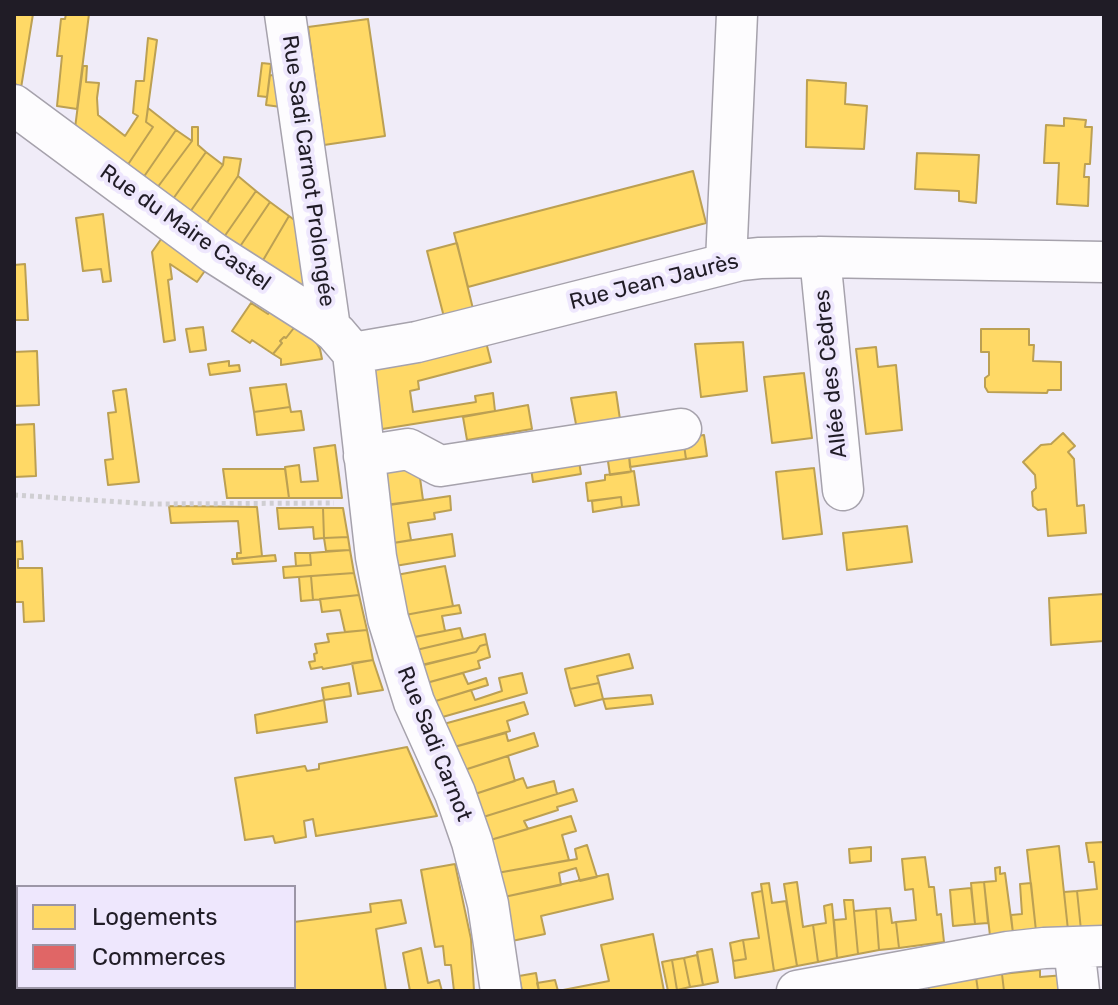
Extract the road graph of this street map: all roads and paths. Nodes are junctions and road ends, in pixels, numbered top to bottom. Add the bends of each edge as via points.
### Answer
1 (285, 14) edge
2 (737, 14) edge
3 (14, 105) edge
4 (820, 257) junction
5 (726, 262) junction
6 (1104, 262) edge
7 (341, 341) junction
8 (681, 429) dead end
9 (364, 456) junction
10 (843, 490) dead end
11 (14, 495) edge
12 (371, 503) junction
13 (1089, 947) edge
14 (501, 991) edge
15 (797, 991) edge
16 (1079, 991) edge

1 - 7 street, Rue Sadi Carnot Prolongée
2 - 5 street
3 - 7 street, Rue du Maire Castel
4 - 5 street, Rue Jean Jaurès
4 - 6 street, Rue Jean Jaurès
4 - 10 street, Allée des Cèdres
5 - 7 street, Rue Jean Jaurès via 417,342
7 - 9 street, Rue Sadi Carnot
8 - 9 street via 440,466 408,449
9 - 12 street, Rue Sadi Carnot
11 - 12 path via 151,504
12 - 14 street, Rue Sadi Carnot via 388,619 414,702 472,842
13 - 15 street via 1008,952
13 - 16 street

